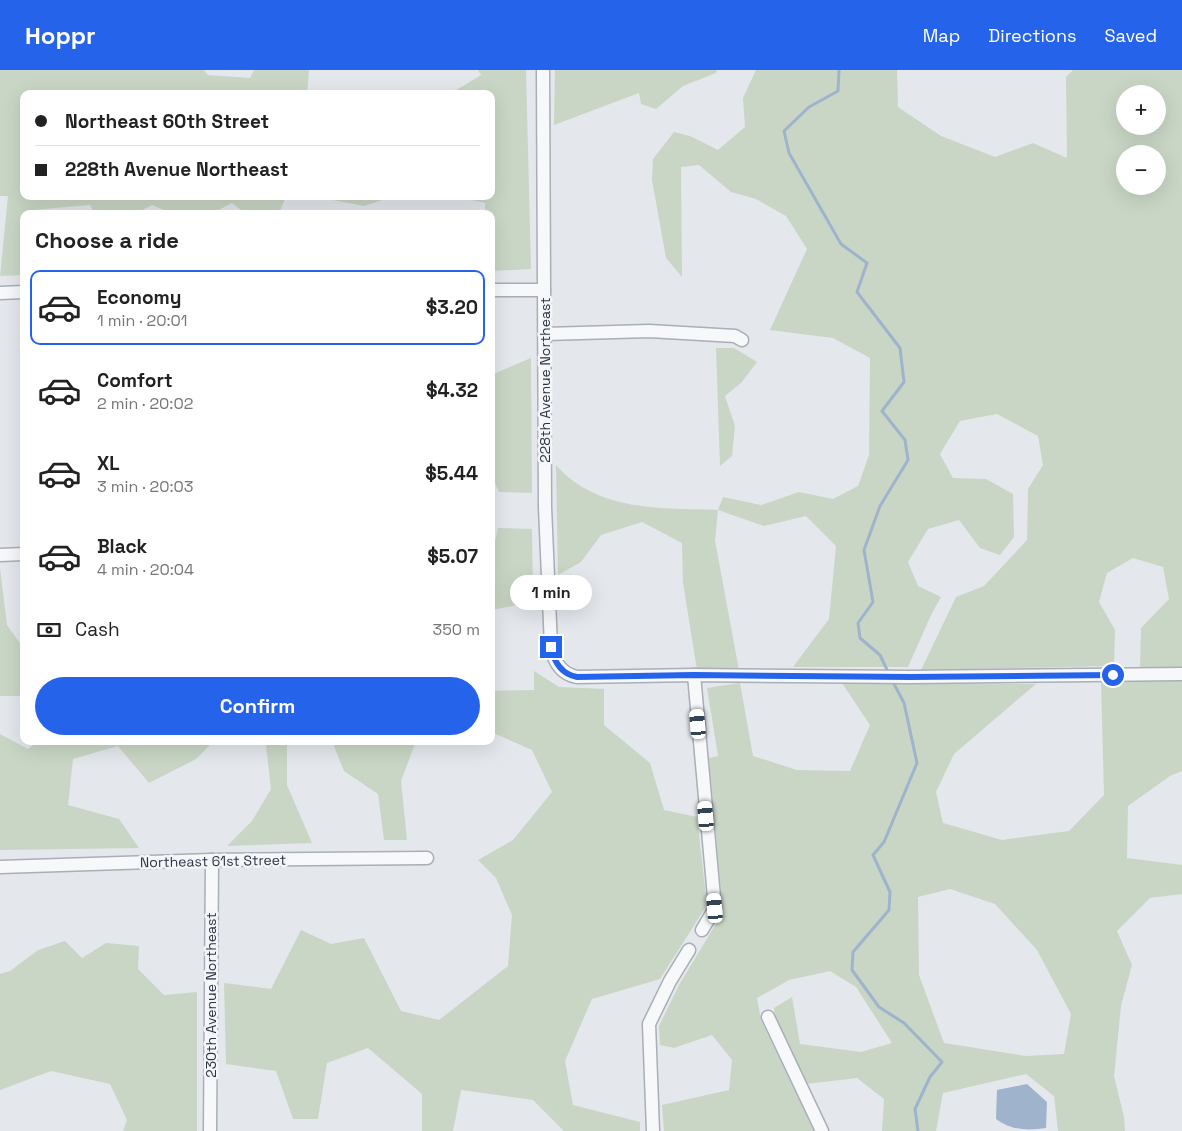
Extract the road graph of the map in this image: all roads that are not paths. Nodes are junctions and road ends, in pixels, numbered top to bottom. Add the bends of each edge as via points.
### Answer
1 (543, 70) edge
2 (495, 290) edge
3 (544, 290) junction
4 (20, 292) edge
5 (0, 293) edge
6 (546, 334) junction
7 (742, 340) dead end
8 (20, 554) edge
9 (0, 556) edge
10 (1182, 674) edge
11 (694, 675) junction
12 (427, 858) dead end
13 (212, 860) junction
14 (0, 867) edge
15 (702, 930) dead end
16 (689, 950) dead end
17 (768, 1018) dead end
18 (210, 1131) edge
19 (653, 1131) edge
20 (822, 1131) edge

1 - 3 street, 228th Avenue Northeast
2 - 3 street
3 - 6 street, 228th Avenue Northeast
4 - 5 street
6 - 7 street via 649,331 735,336
6 - 11 street, 228th Avenue Northeast via 545,508 551,647 555,662 563,671 577,677
8 - 9 street
10 - 11 street
11 - 15 street via 715,908
12 - 13 street, Northeast 61st Street
13 - 14 street, Northeast 61st Street
13 - 18 street, 230th Avenue Northeast
16 - 19 street via 649,1024
17 - 20 street

